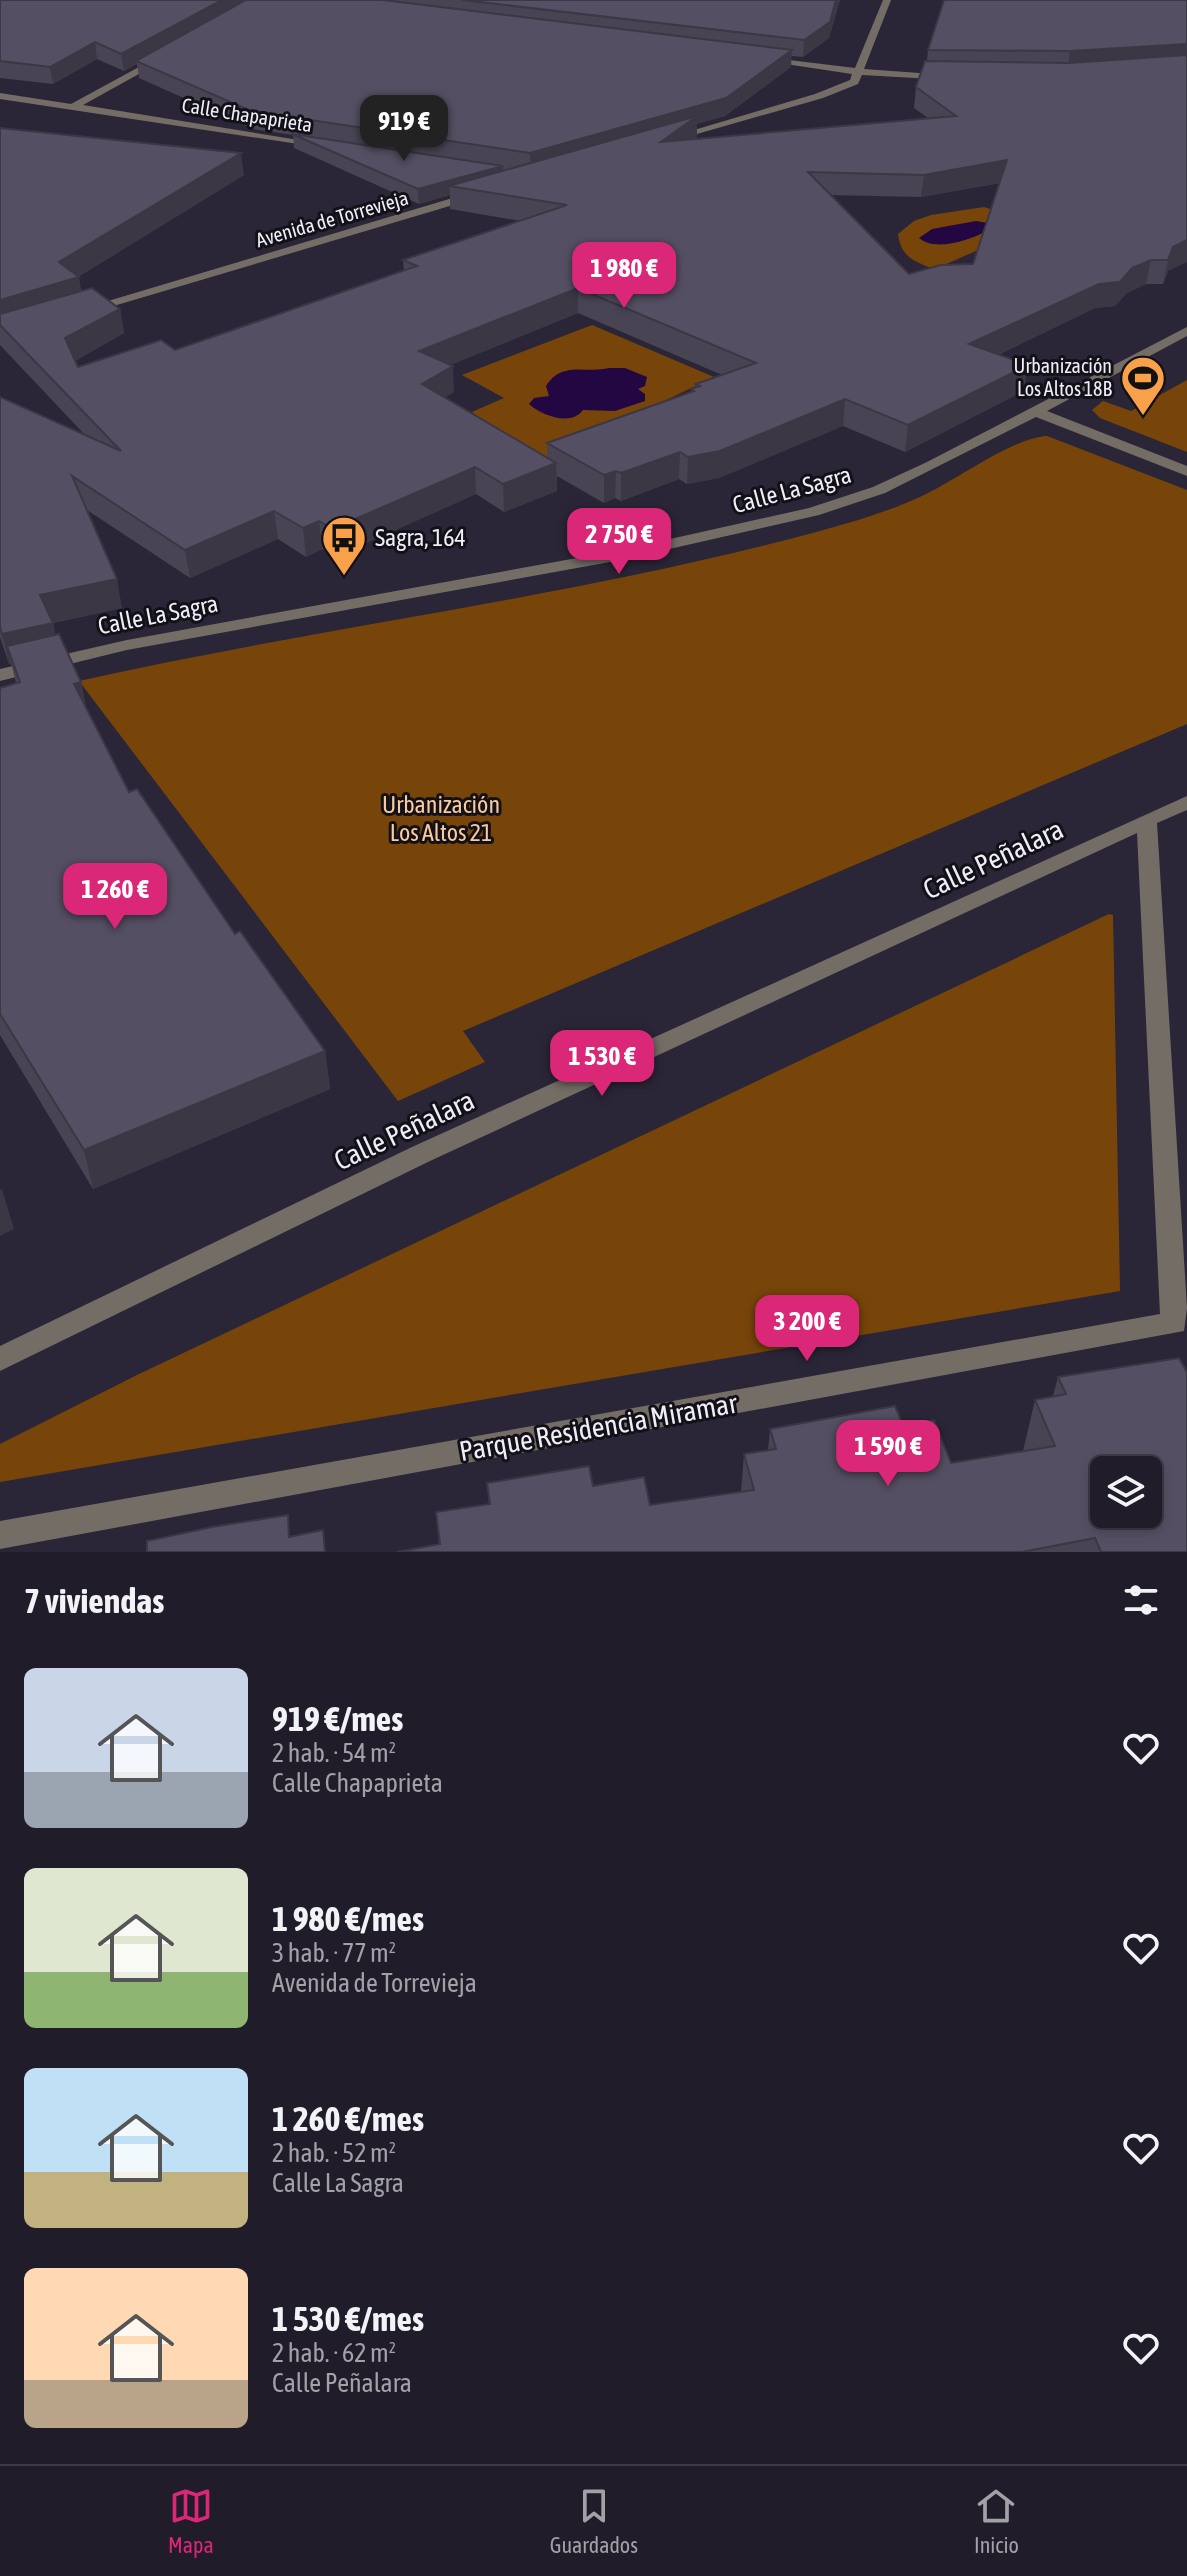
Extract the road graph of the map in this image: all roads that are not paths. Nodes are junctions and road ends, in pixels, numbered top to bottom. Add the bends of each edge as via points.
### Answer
1 (887, 0) edge
2 (170, 53) edge
3 (751, 58) edge
4 (860, 72) junction
5 (964, 79) edge
6 (0, 96) edge
7 (73, 107) junction
8 (655, 143) edge
9 (334, 147) edge
10 (490, 191) edge
11 (71, 314) edge
12 (1187, 331) edge
13 (1035, 411) junction
14 (1187, 471) edge
15 (0, 675) edge
16 (1187, 802) edge
17 (1147, 821) junction
18 (0, 1359) edge
19 (0, 1535) edge

1 - 4 street
2 - 7 street
3 - 4 street
4 - 5 street
4 - 8 street via 839,89
6 - 7 street, Calle Chapaprieta
7 - 9 street, Calle Chapaprieta
10 - 11 street, Avenida de Torrevieja
12 - 13 street, Calle La Sagra
13 - 14 street
13 - 15 street, Calle La Sagra via 879,490 813,512 621,555 127,645
16 - 17 street, Calle Peñalara
17 - 18 street, Calle Peñalara via 421,1154
17 - 19 street, Parque Residencia Miramar via 1174,1323

